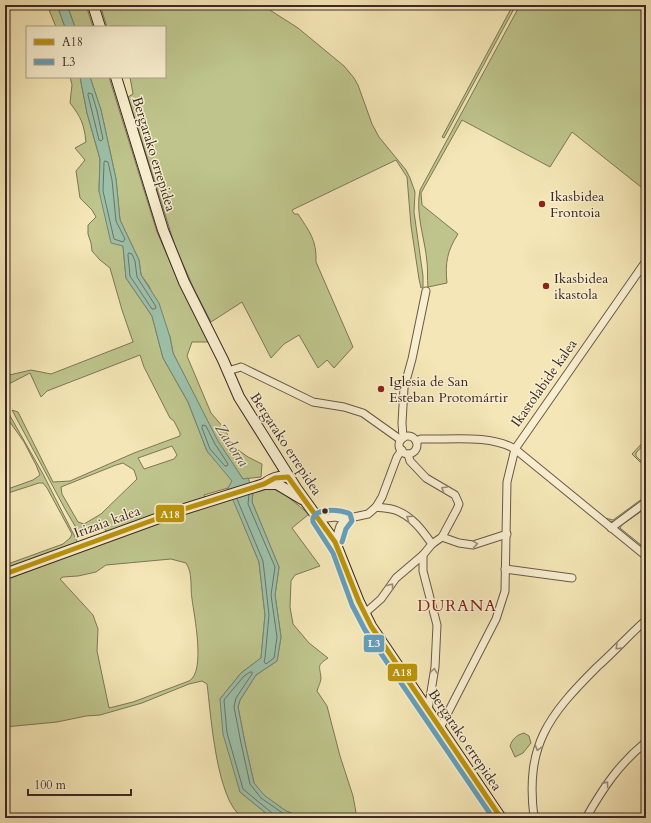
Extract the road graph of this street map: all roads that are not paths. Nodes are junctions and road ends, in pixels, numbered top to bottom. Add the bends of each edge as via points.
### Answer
1 (93, 5) edge
2 (100, 26) edge
3 (116, 78) edge
4 (646, 261) edge
5 (426, 291) dead end
6 (228, 371) junction
7 (402, 439) junction
8 (416, 440) junction
9 (514, 449) junction
10 (405, 452) junction
11 (277, 459) junction
12 (288, 477) junction
13 (276, 481) junction
14 (305, 501) junction
15 (646, 502) edge
16 (376, 507) junction
17 (319, 519) junction
18 (345, 519) junction
19 (611, 528) junction
20 (507, 534) junction
21 (442, 537) junction
22 (335, 542) junction
23 (432, 544) junction
24 (423, 555) junction
25 (646, 556) edge
26 (505, 569) junction
27 (5, 574) edge
28 (572, 578) dead end
29 (364, 614) junction
30 (646, 620) edge
31 (428, 710) junction
32 (440, 728) junction
33 (646, 742) edge
34 (501, 818) edge
35 (534, 818) edge
36 (586, 818) edge

1 - 2 street
3 - 6 street, Bergarako errepidea via 169,247
4 - 9 street, Ikastolabide kalea
5 - 7 street via 404,388
6 - 7 street via 241,368 312,402 344,406 363,414
6 - 11 street, Bergarako errepidea via 239,397
7 - 8 street via 411,436
7 - 10 street via 400,445
8 - 9 street via 493,440
8 - 10 street via 415,450
9 - 19 street
9 - 20 street, Ikastolabide kalea via 507,482
10 - 16 street via 397,457
21 -> 10 street via 457,509 458,500 455,495 426,478
11 - 12 street, Bergarako errepidea
11 - 13 street via 279,473
12 - 13 street, Irizaia kalea
12 - 14 street, Bergarako errepidea
13 - 14 street
13 - 27 street, Irizaia kalea via 272,478 264,484 206,501
14 - 17 street, Bergarako errepidea
15 - 19 street
16 - 18 street via 368,514
23 -> 16 street via 421,528 410,519 395,510
17 - 18 street
17 - 22 street, Bergarako errepidea
18 - 22 street
19 - 25 street
21 -> 20 street via 473,546
20 - 26 street, Ikastolabide kalea
21 - 23 street
22 - 29 street, Bergarako errepidea
23 - 24 street
29 -> 24 street via 396,578
31 -> 24 street via 435,667 437,625 424,571
26 - 28 street
26 - 32 street, Ikastolabide kalea via 505,591 496,619
29 - 31 street, Bergarako errepidea
30 -> 35 street via 576,688 549,723 541,738 533,772
31 - 32 street, Bergarako errepidea
32 - 34 street, Bergarako errepidea
36 -> 33 street via 614,772

